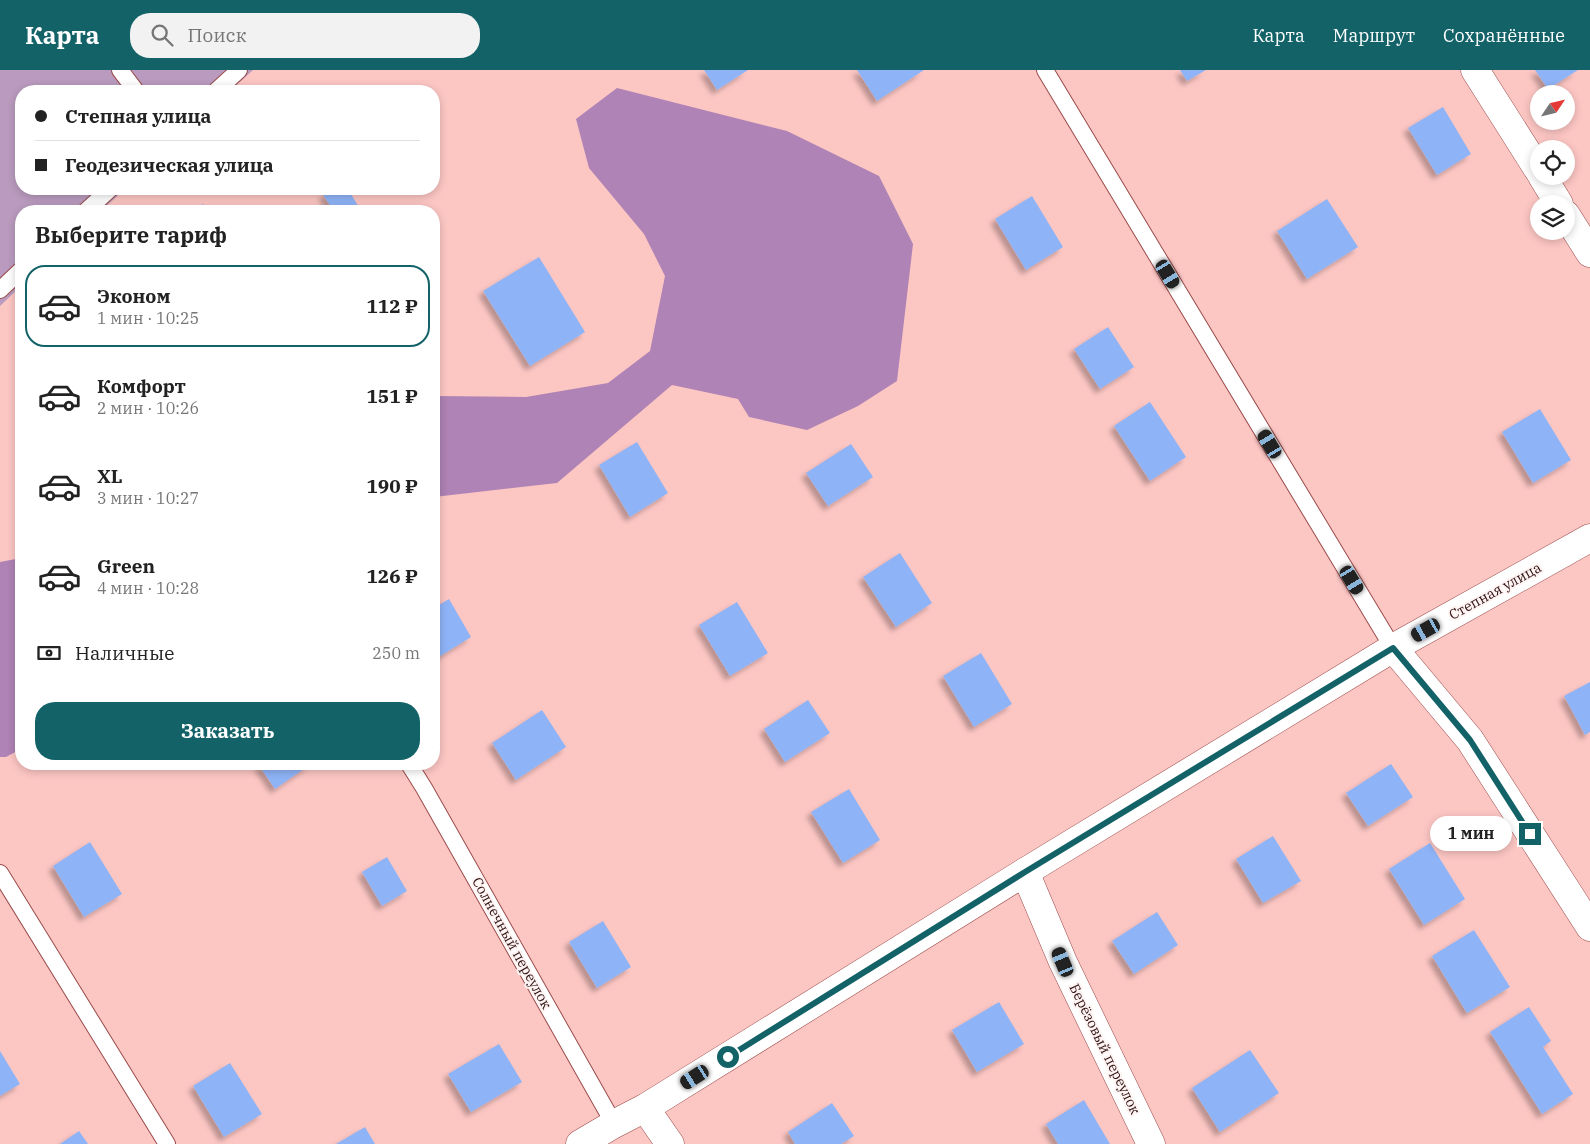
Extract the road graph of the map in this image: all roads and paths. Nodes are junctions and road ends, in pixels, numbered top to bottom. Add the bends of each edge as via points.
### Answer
1 (120, 70) edge
2 (239, 70) edge
3 (1045, 70) edge
4 (1476, 70) edge
5 (131, 85) edge
6 (223, 85) edge
7 (1530, 157) edge
8 (103, 195) edge
9 (93, 205) edge
10 (1575, 230) edge
11 (1590, 254) edge
12 (15, 276) edge
13 (0, 290) edge
14 (1590, 538) edge
15 (1393, 648) junction
16 (413, 770) edge
17 (0, 872) edge
18 (1025, 872) junction
19 (1590, 927) edge
20 (645, 1108) junction
21 (614, 1124) junction
22 (167, 1144) edge
23 (580, 1144) edge
24 (670, 1144) edge
25 (1151, 1144) edge

1 - 5 lane
2 - 6 lane
3 - 15 lane
4 - 7 street
8 - 9 lane
10 - 11 street
12 - 13 lane
14 - 15 street, Степная улица
15 - 18 street, Степная улица
15 - 19 street via 1470,740
16 - 21 lane, Солнечный переулок
17 - 22 lane
18 - 20 street, Степная улица
18 - 25 street, Берёзовый переулок via 1063,962
20 - 21 street, Степная улица
20 - 24 street
21 - 23 street, Степная улица

